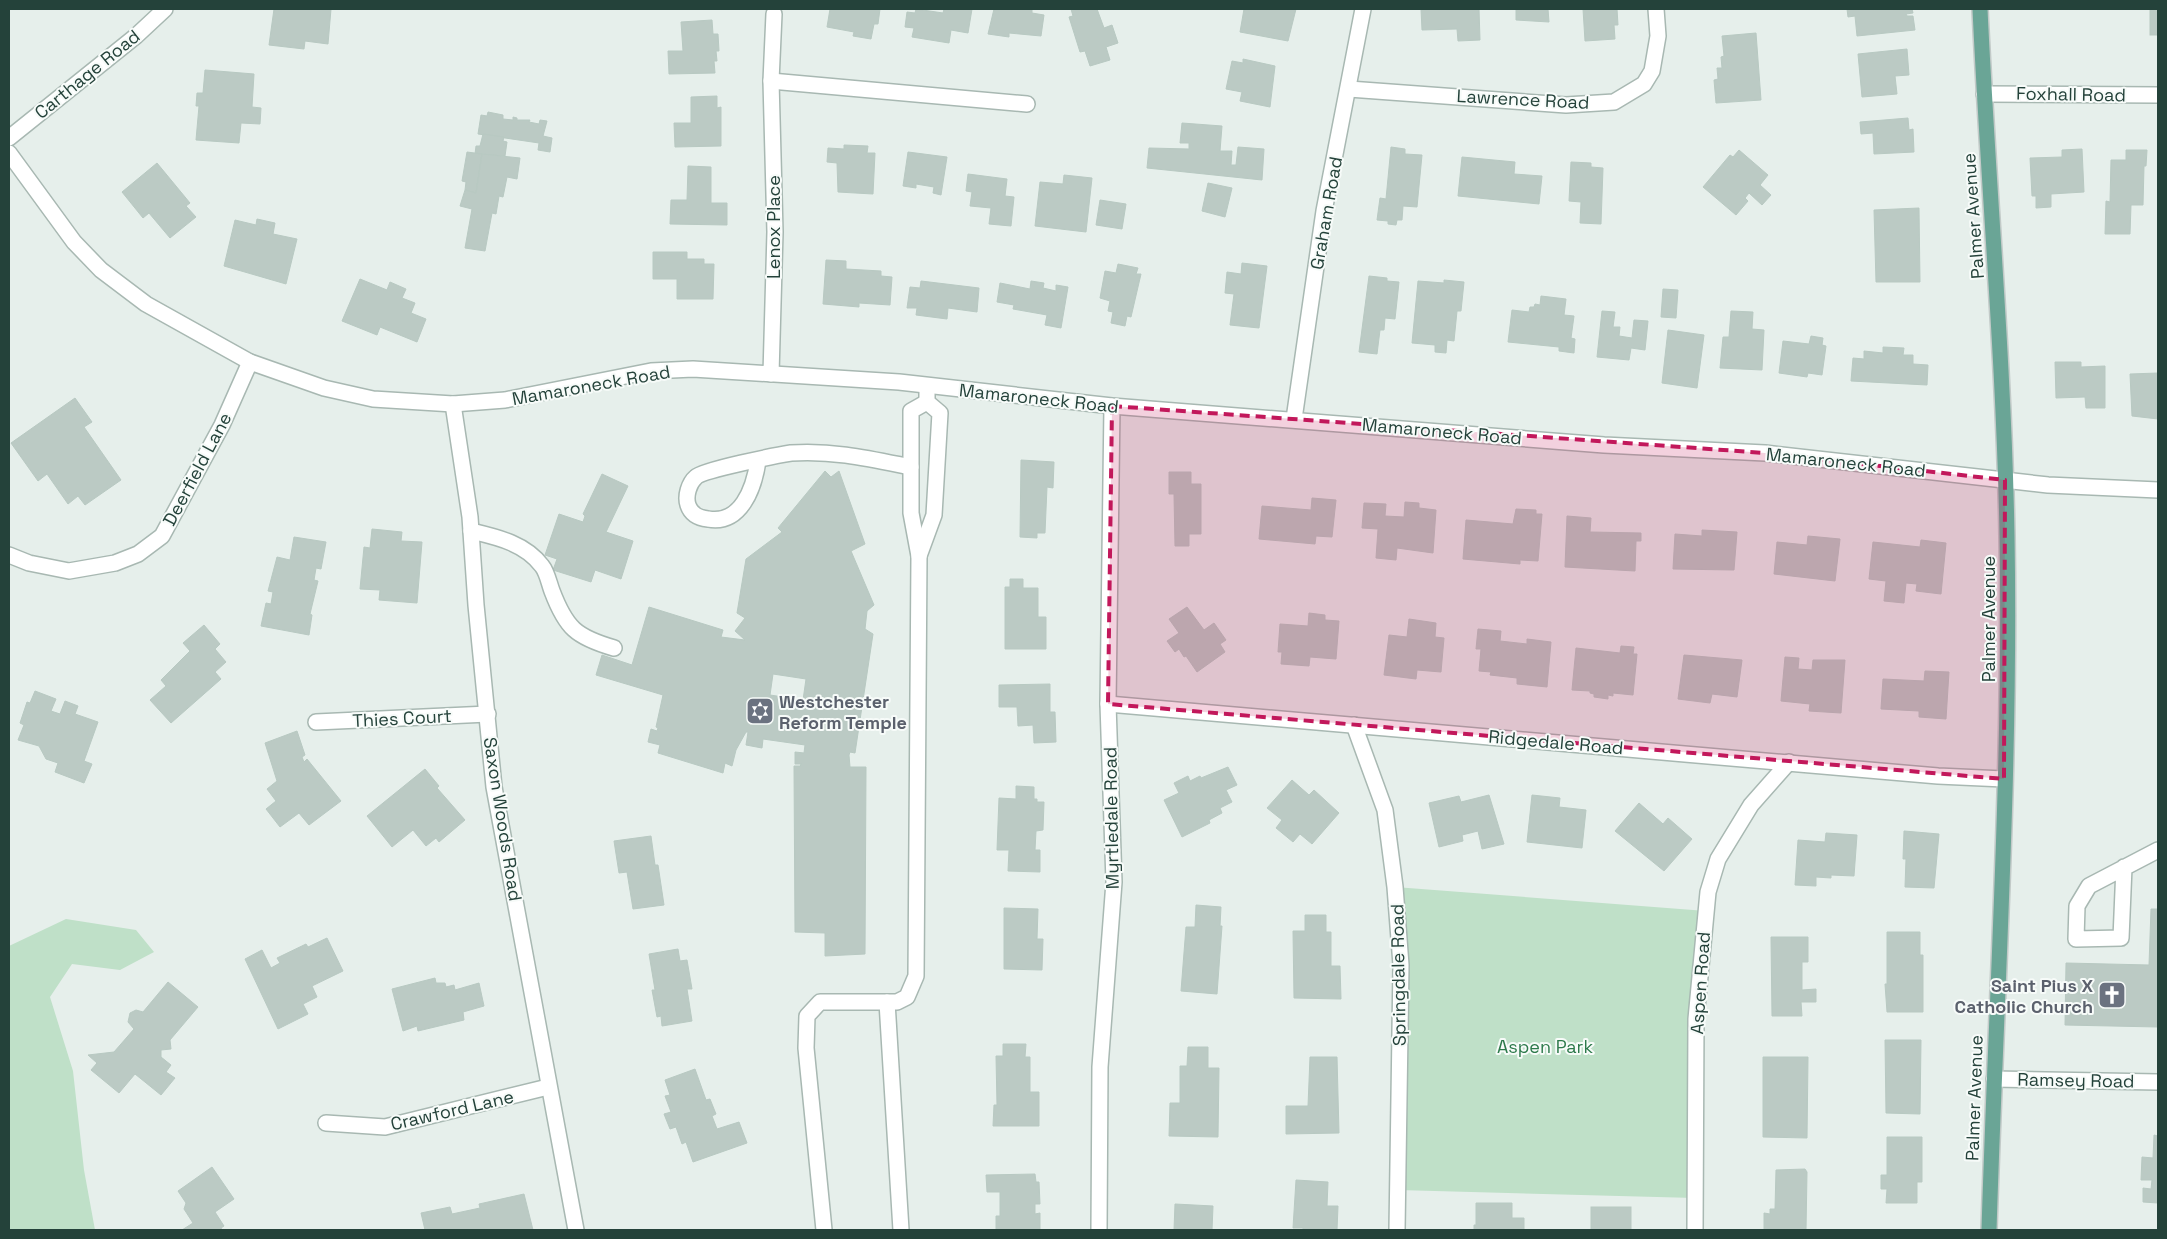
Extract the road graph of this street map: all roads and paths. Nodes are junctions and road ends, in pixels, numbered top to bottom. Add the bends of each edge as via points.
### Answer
1 (165, 9) edge
2 (1363, 9) edge
3 (1656, 9) edge
4 (1980, 9) edge
5 (774, 14) dead end
6 (771, 81) junction
7 (1349, 89) junction
8 (1984, 94) junction
9 (2158, 95) edge
10 (1027, 104) dead end
11 (9, 138) edge
12 (9, 153) edge
13 (250, 362) junction
14 (770, 374) junction
15 (927, 386) junction
16 (927, 402) junction
17 (453, 404) junction
18 (1112, 406) junction
19 (1294, 419) junction
20 (758, 461) junction
21 (912, 467) junction
22 (2005, 480) junction
23 (2158, 490) edge
24 (471, 531) junction
25 (9, 555) edge
26 (919, 556) junction
27 (614, 648) dead end
28 (1108, 704) junction
29 (488, 714) junction
30 (316, 722) dead end
31 (1354, 726) junction
32 (1789, 762) junction
33 (2004, 779) junction
34 (2158, 850) edge
35 (2124, 867) junction
36 (887, 1002) junction
37 (1994, 1079) junction
38 (2158, 1082) edge
39 (548, 1087) junction
40 (326, 1123) dead end
41 (576, 1230) edge
42 (824, 1230) edge
43 (901, 1230) edge
44 (1099, 1230) edge
45 (1397, 1230) edge
46 (1694, 1230) edge
47 (1989, 1230) edge

1 - 11 street, Carthage Road
2 - 7 street, Graham Road
3 - 7 street, Lawrence Road via 1658,36 1652,71 1644,84 1614,102 1566,105
4 - 8 main road, Palmer Avenue
5 - 6 street, Lenox Place
6 - 10 street
6 - 14 street, Lenox Place via 775,232
7 - 19 street, Graham Road via 1324,211
8 - 9 street, Foxhall Road
8 - 22 main road, Palmer Avenue via 1996,251
12 - 13 street, Mamaroneck Road via 74,242 101,270 146,304
13 - 17 street, Mamaroneck Road via 324,388 373,399
13 - 25 street, Deerfield Lane via 222,425 162,536 138,554 115,563 69,571 29,563
14 - 15 street, Mamaroneck Road
14 - 17 street, Mamaroneck Road via 651,371 505,400
15 - 16 street
15 - 18 street, Mamaroneck Road
16 - 21 street via 911,411
16 - 26 street via 940,413 934,515
17 - 24 street, Saxon Woods Road
18 - 19 street, Mamaroneck Road
18 - 28 street, Myrtledale Road
19 - 22 street, Mamaroneck Road via 1604,445 1765,453
20 - 20 street via 696,476 688,488 690,512 715,521 728,518 748,496
20 - 21 street via 790,454 832,452
21 - 26 street via 911,513
22 - 23 street, Mamaroneck Road
22 - 33 main road, Palmer Avenue via 2007,650
24 - 27 street via 504,539 525,550 543,566 560,611 573,628 587,640
24 - 29 street, Saxon Woods Road
26 - 36 street via 916,976 907,998
28 - 31 street, Ridgedale Road
28 - 44 street, Myrtledale Road via 1114,882 1100,1067
29 - 30 street, Thies Court
29 - 39 street, Saxon Woods Road via 494,787
31 - 32 street, Ridgedale Road
31 - 45 street, Springdale Road via 1385,810 1395,887 1401,965
32 - 33 street, Ridgedale Road
32 - 46 street, Aspen Road via 1746,812 1718,859 1708,892 1696,1019
33 - 37 main road, Palmer Avenue
34 - 35 street
35 - 35 street via 2089,886 2077,906 2076,939 2121,938
36 - 42 street via 820,1002 807,1016 806,1048
36 - 43 street
37 - 38 street, Ramsey Road
37 - 47 main road, Palmer Avenue
39 - 40 street, Crawford Lane via 385,1127
39 - 41 street, Saxon Woods Road

